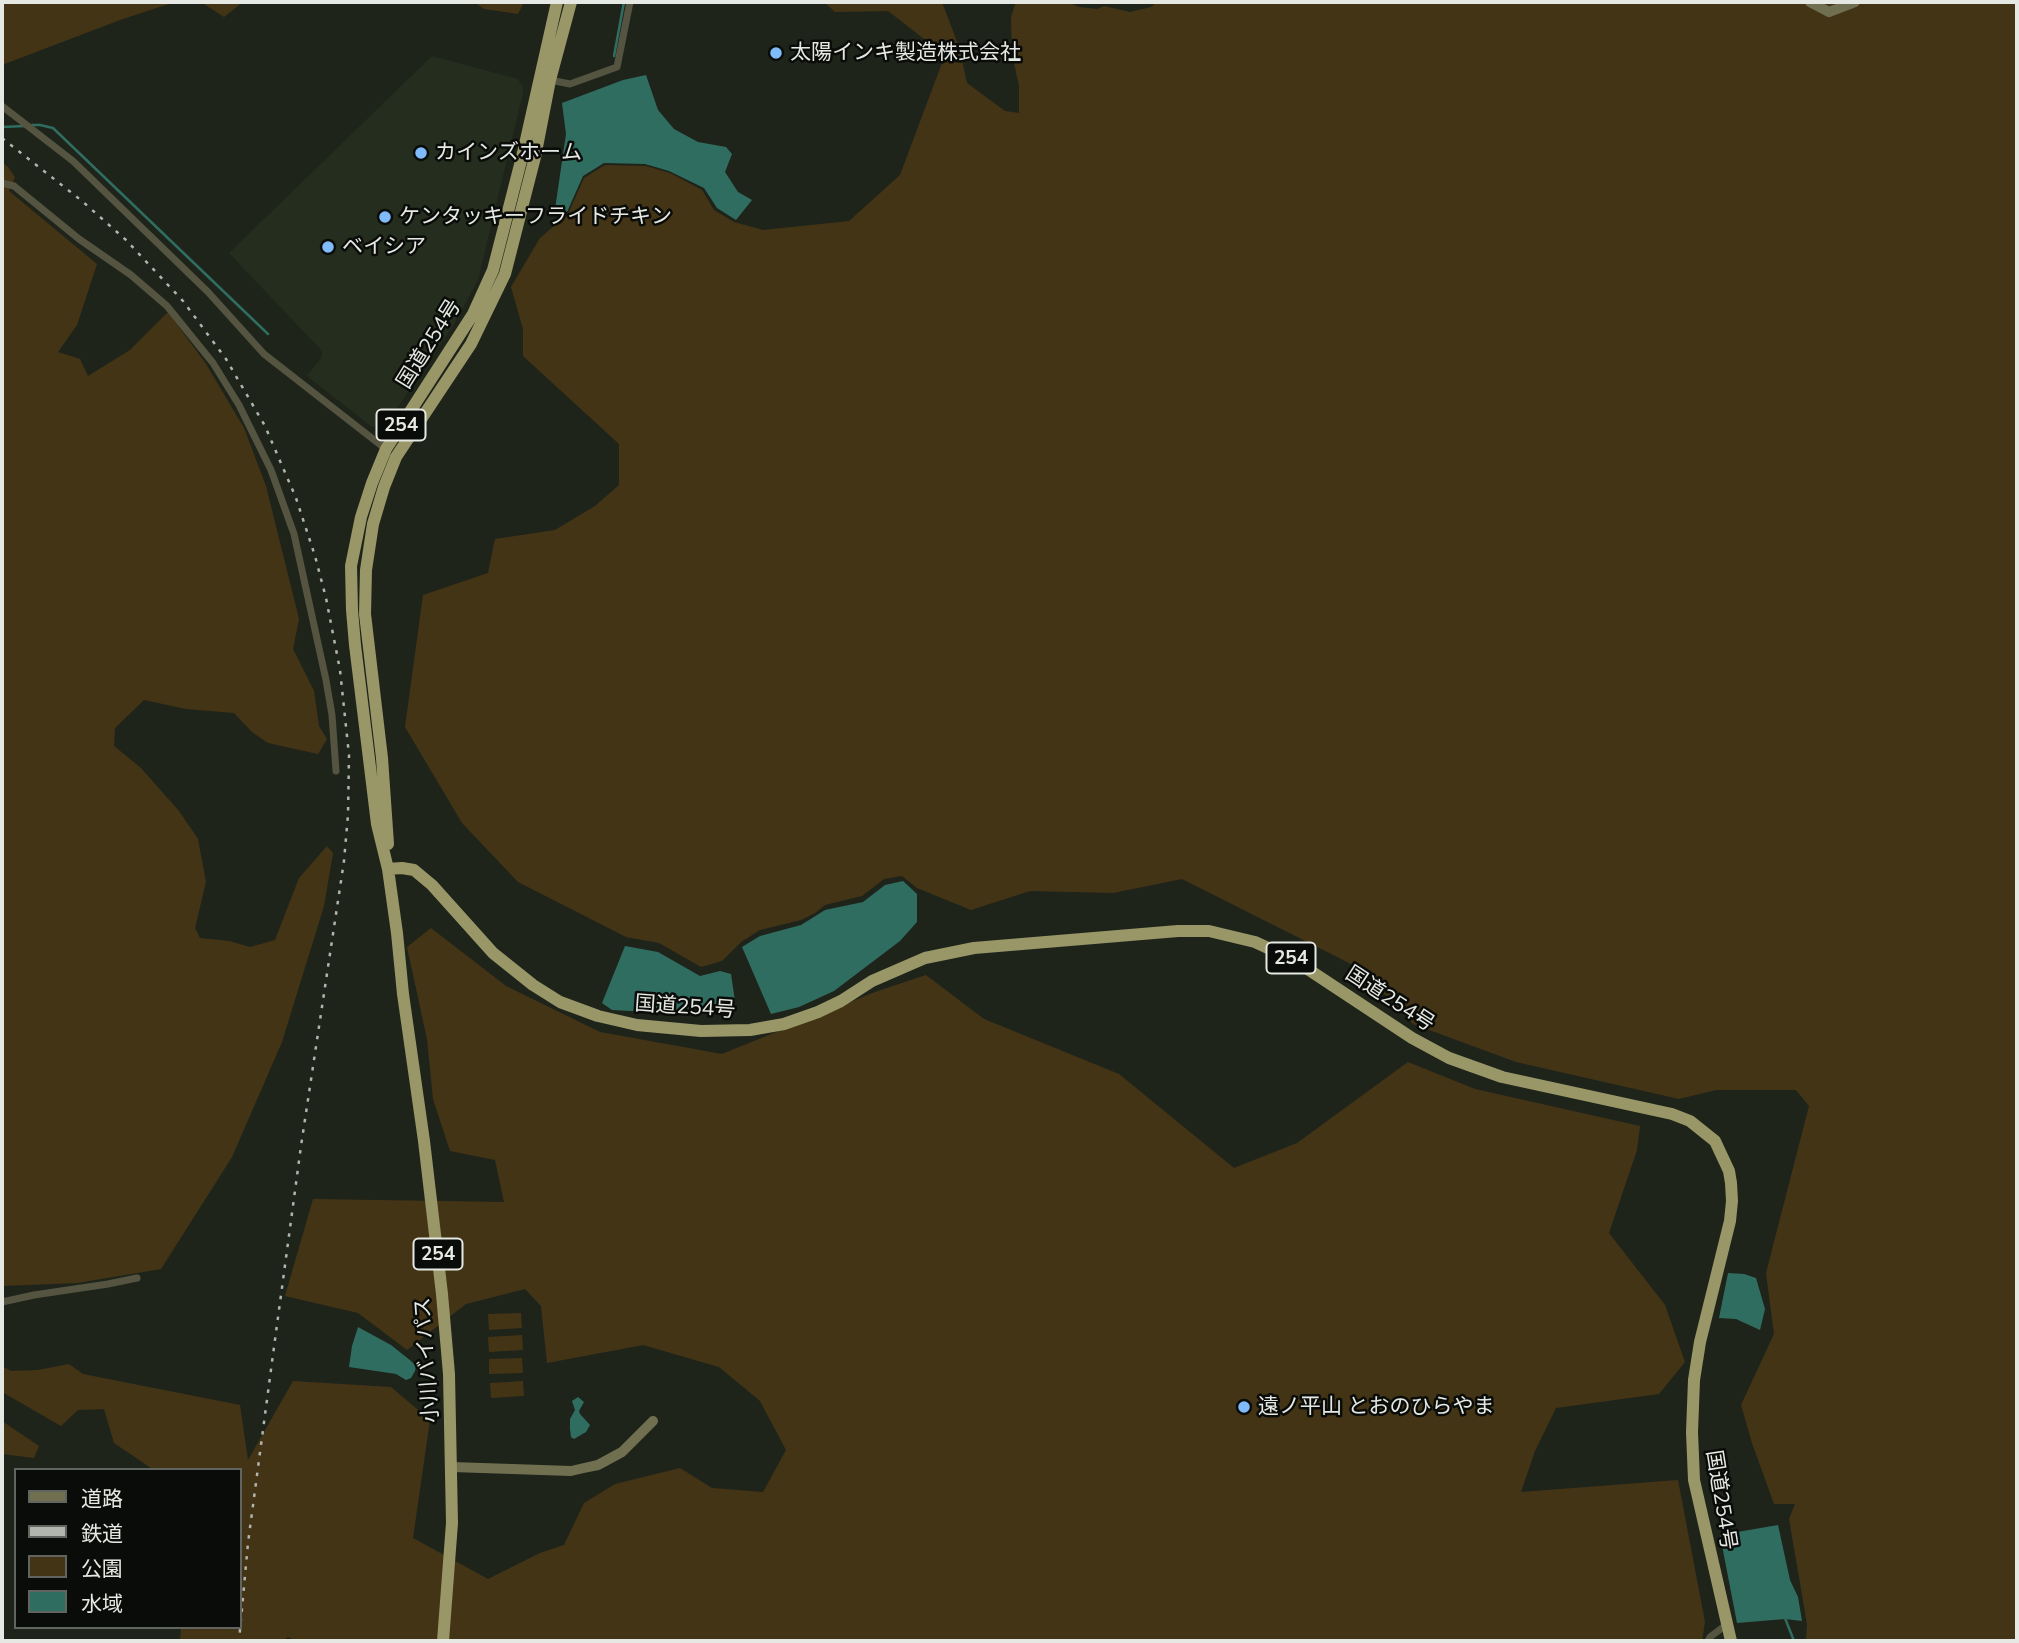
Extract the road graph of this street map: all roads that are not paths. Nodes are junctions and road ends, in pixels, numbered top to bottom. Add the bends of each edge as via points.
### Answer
1 (557, 2) edge
2 (571, 2) edge
3 (630, 2) edge
4 (1810, 2) edge
5 (1856, 2) edge
6 (550, 80) junction
7 (2, 106) edge
8 (2, 183) edge
9 (391, 453) junction
10 (336, 771) dead end
11 (388, 869) junction
12 (137, 1278) dead end
13 (2, 1302) edge
14 (653, 1421) dead end
15 (452, 1467) junction
16 (1726, 1625) junction
17 (443, 1641) edge
18 (1708, 1641) edge
19 (1731, 1641) edge

1 - 9 highway, 国道254号 / 254 via 493,270 473,314
2 - 6 highway, 国道254号 / 254
3 - 6 street via 617,67 570,84
4 - 5 street via 1829,12
6 - 9 highway, 国道254号 / 254 via 501,283 471,344
7 - 9 street via 73,161 264,354
8 - 10 street via 14,186 167,306 213,363 239,405 292,527 327,680
9 - 11 highway, 国道254号 / 254 via 373,524 365,603
11 - 15 highway, 小川バイパス / 254 via 442,1294
11 - 16 highway, 国道254号 / 254 via 414,870 493,953 542,991 598,1016 637,1025 750,1030 818,1012 925,958 974,948 1209,931 1294,960 1449,1058 1502,1077 1690,1121 1715,1141 1722,1153 1732,1200 1700,1342 1692,1432 1694,1480
12 - 13 street
14 - 15 street via 622,1452 598,1465 570,1471
15 - 17 highway, 小川バイパス / 254
16 - 18 street
16 - 19 highway, 国道254号 / 254

